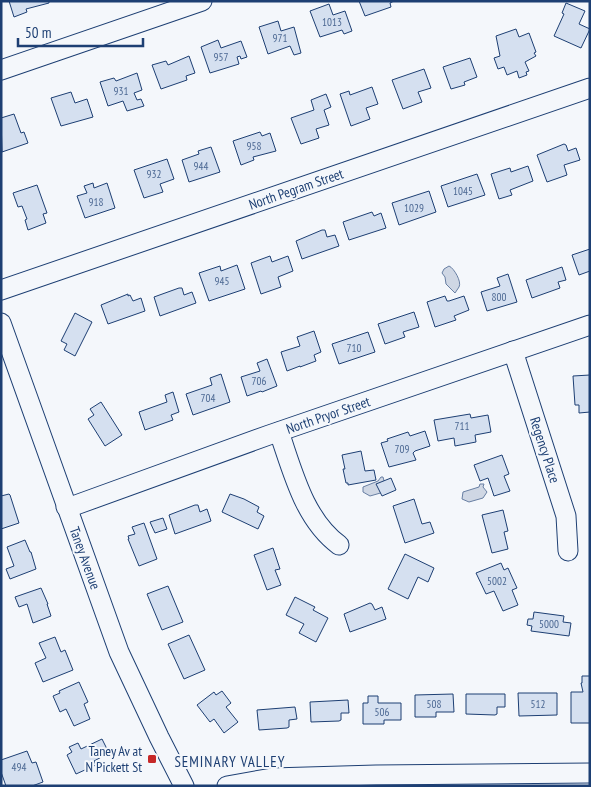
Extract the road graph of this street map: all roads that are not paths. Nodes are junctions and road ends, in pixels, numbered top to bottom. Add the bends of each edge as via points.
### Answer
1 (202, 1) edge
2 (1, 70) edge
3 (590, 88) edge
4 (1, 290) edge
5 (1, 323) edge
6 (590, 325) edge
7 (513, 351) junction
8 (279, 432) junction
9 (66, 507) junction
10 (339, 545) dead end
11 (568, 551) dead end
12 (590, 773) edge
13 (184, 786) edge
14 (227, 786) edge

1 - 2 street
3 - 4 street, North Pegram Street
5 - 9 street, Taney Avenue
6 - 7 street, North Pryor Street
7 - 8 street, North Pryor Street
7 - 11 street, Regency Place via 566,516
8 - 9 street, North Pryor Street
8 - 10 street via 308,508 329,537
9 - 13 street, Taney Avenue via 120,652
12 - 14 street via 272,778

